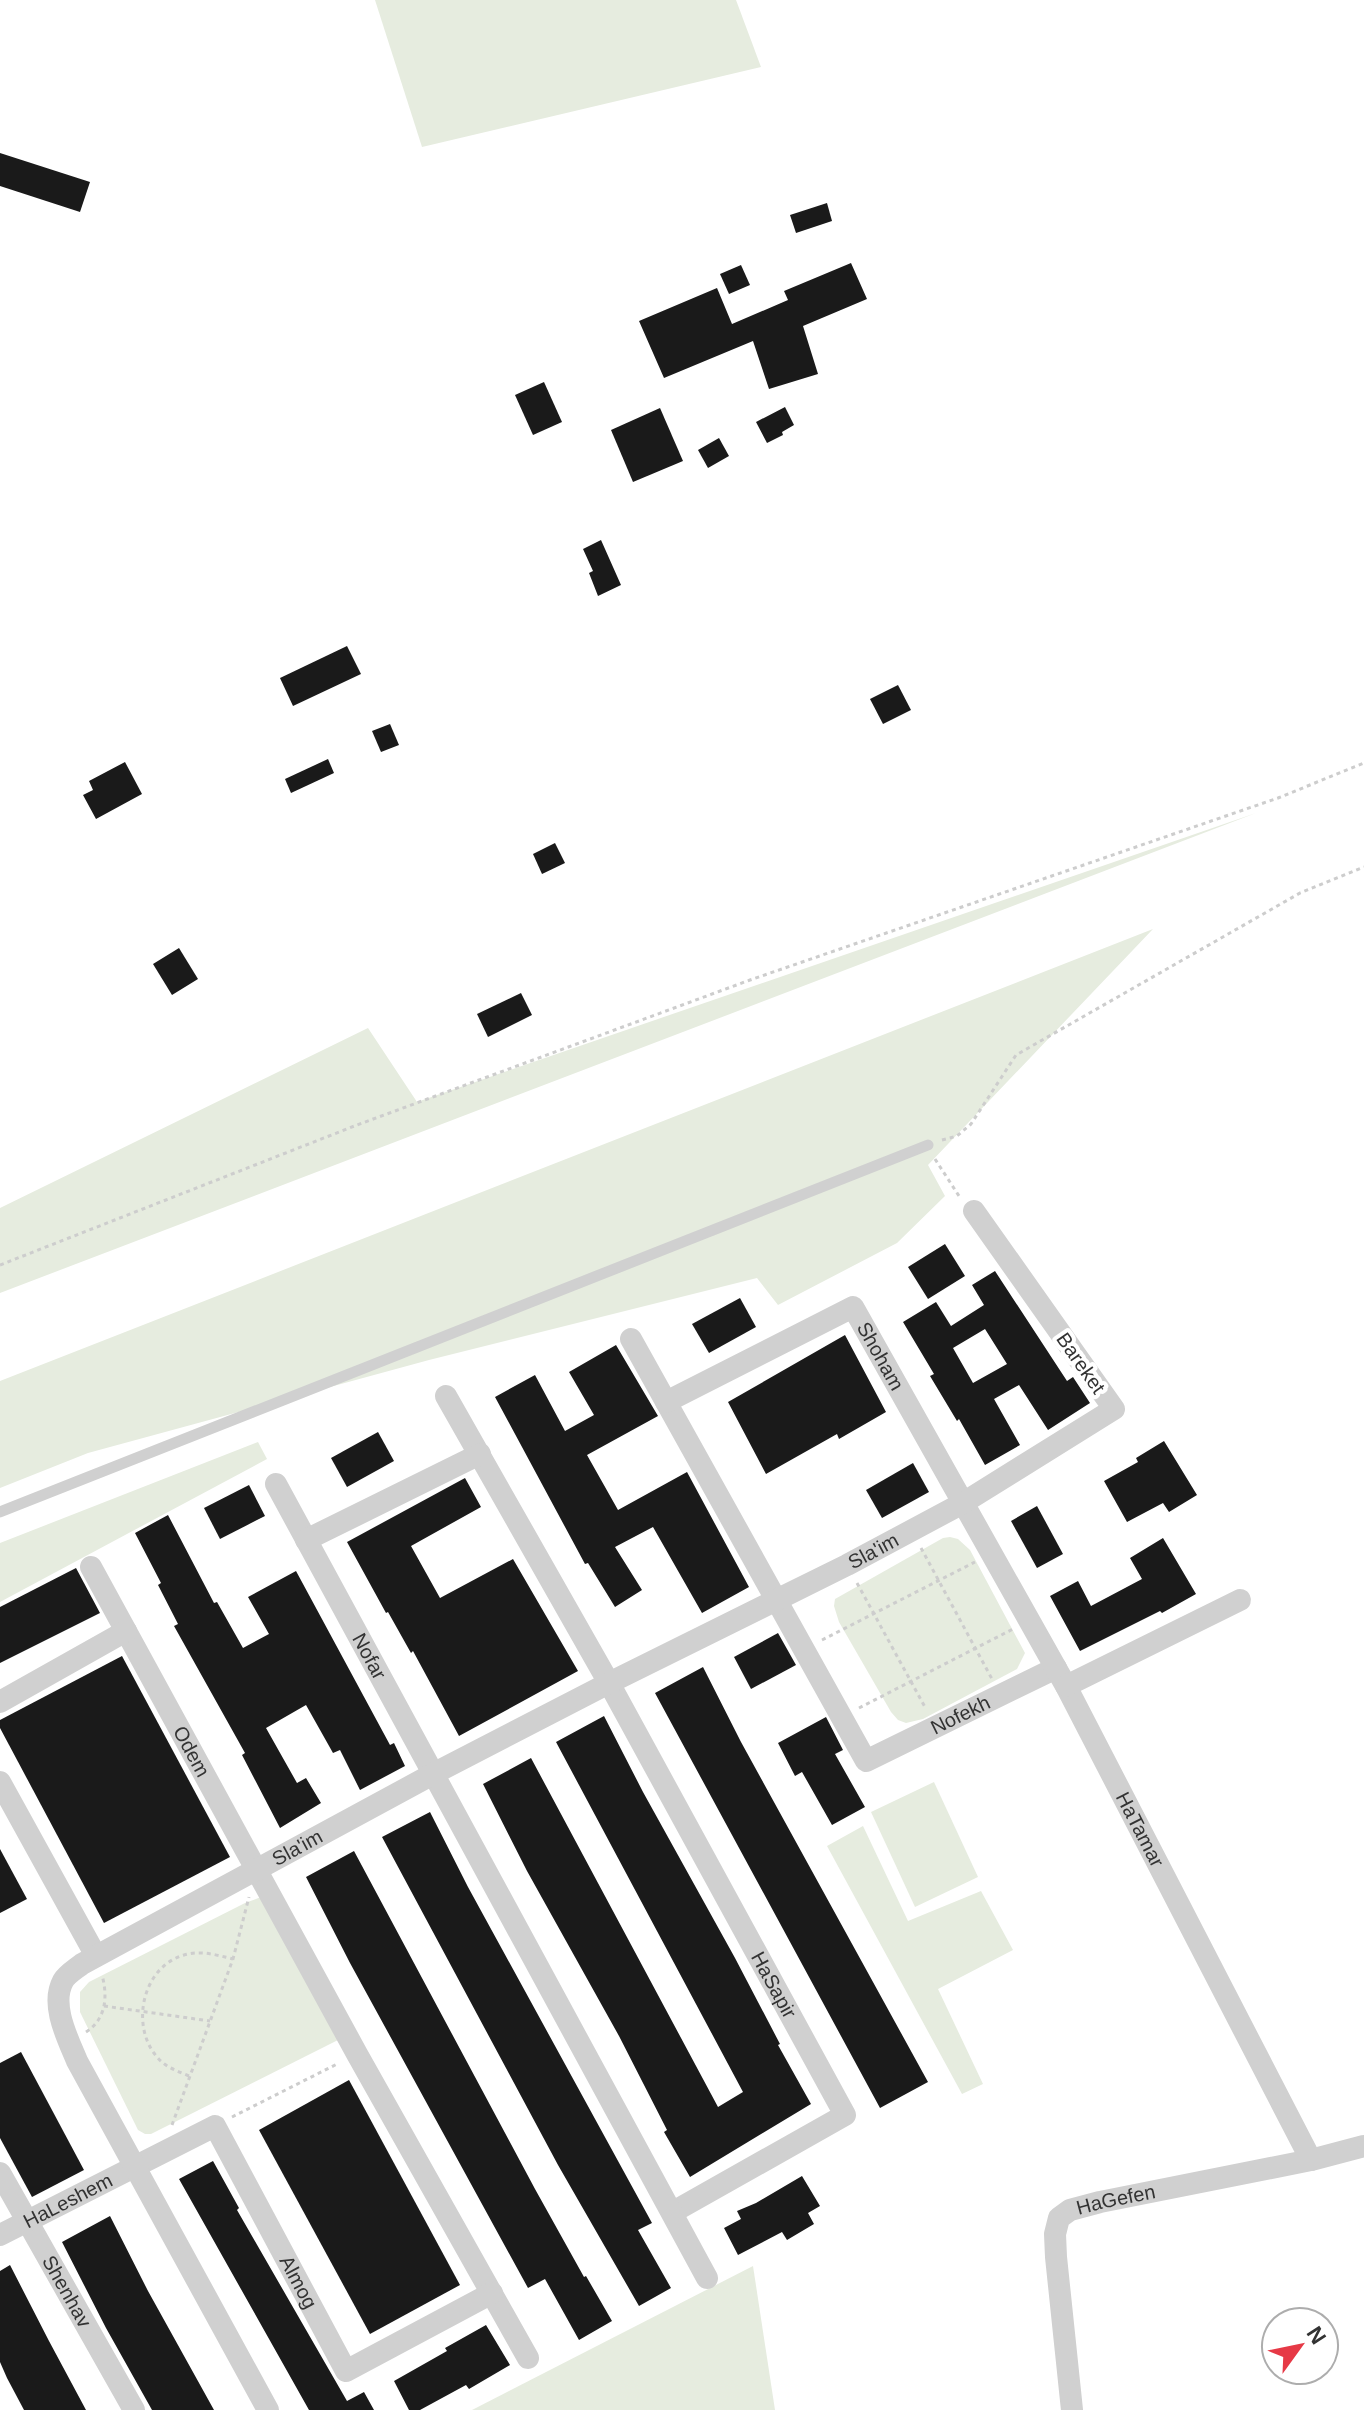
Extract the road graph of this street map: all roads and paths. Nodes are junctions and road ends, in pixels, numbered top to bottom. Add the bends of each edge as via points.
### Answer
1 (1364, 763) edge
2 (1364, 867) edge
3 (928, 1145) junction
4 (974, 1211) joint
5 (0, 1265) edge
6 (631, 1339) dead end
7 (446, 1396) dead end
8 (666, 1402) junction
9 (480, 1454) junction
10 (276, 1484) dead end
11 (963, 1503) junction
12 (0, 1512) edge
13 (912, 1531) junction
14 (306, 1540) junction
15 (992, 1553) junction
16 (847, 1565) junction
17 (91, 1567) dead end
18 (938, 1581) junction
19 (776, 1600) junction
20 (1240, 1600) dead end
21 (874, 1613) junction
22 (1029, 1620) junction
23 (126, 1631) junction
24 (804, 1649) junction
25 (976, 1649) junction
26 (1061, 1677) junction
27 (911, 1682) junction
28 (609, 1683) junction
29 (1000, 1695) junction
30 (0, 1702) edge
31 (842, 1717) junction
32 (936, 1726) junction
33 (433, 1774) junction
34 (0, 1782) edge
35 (256, 1870) junction
36 (96, 1956) junction
37 (233, 1959) junction
38 (104, 2006) junction
39 (142, 2011) junction
40 (210, 2021) junction
41 (69, 2041) junction
42 (357, 2054) junction
43 (190, 2076) junction
44 (215, 2126) junction
45 (1364, 2146) edge
46 (161, 2155) junction
47 (1311, 2160) junction
48 (135, 2168) junction
49 (0, 2173) edge
50 (673, 2212) junction
51 (27, 2221) junction
52 (0, 2235) edge
53 (707, 2278) dead end
54 (492, 2293) junction
55 (528, 2358) dead end
56 (134, 2410) edge
57 (268, 2410) edge
58 (1072, 2410) edge

1 - 5 path via 1278,798 721,990
2 - 3 path via 1300,893 1016,1055 971,1124 957,1136
3 - 4 path via 953,1191
3 - 12 lane
4 - 11 street, Bareket via 1114,1409
6 - 8 street
7 - 9 street
8 - 11 street, Shoham via 853,1307
8 - 19 street
9 - 14 street
9 - 28 street
10 - 14 street, Nofar
11 - 13 street, Sla'im
11 - 15 street, HaTamar
13 - 16 street, Sla'im
13 - 18 path
14 - 33 street, Nofar
15 - 18 path
15 - 22 street, HaTamar
16 - 19 street, Sla'im
16 - 21 path
17 - 23 street, Odem
18 - 21 path
18 - 25 path
19 - 24 street
19 - 28 street, Sla'im
20 - 26 street, Nofekh
21 - 24 path
21 - 27 path
22 - 25 path
22 - 26 street, HaTamar
23 - 30 street
23 - 35 street, Odem
24 - 31 street
25 - 27 path
25 - 29 path
26 - 29 street, Nofekh
26 - 47 street, HaTamar
27 - 31 path
27 - 32 path
28 - 33 street, Sla'im
28 - 50 street, HaSapir via 845,2115
29 - 32 street, Nofekh
31 - 32 street, Nofekh via 866,1761
33 - 35 street, Sla'im
33 - 50 street
34 - 36 street
35 - 36 street, Sla'im
35 - 37 path
35 - 42 street
36 - 38 path via 104,1980
36 - 41 street, Sla'im via 64,1979 59,1993
37 - 39 path via 197,1953 170,1961 149,1986
37 - 40 path
38 - 39 path
38 - 41 path via 91,2029
39 - 40 path
39 - 43 path via 147,2043 159,2060
40 - 43 path
41 - 48 street, Sla'im
42 - 44 path
42 - 54 street
43 - 46 path
44 - 46 street
44 - 54 street, Almog via 346,2371
45 - 47 street, HaGefen
46 - 48 street
47 - 58 street, HaGefen via 1100,2202 1059,2218 1056,2257
48 - 51 street, HaLeshem
48 - 57 street, Sla'im
49 - 51 street, Shenhav
50 - 53 street
51 - 52 street, HaLeshem
51 - 56 street, Shenhav
54 - 55 street

